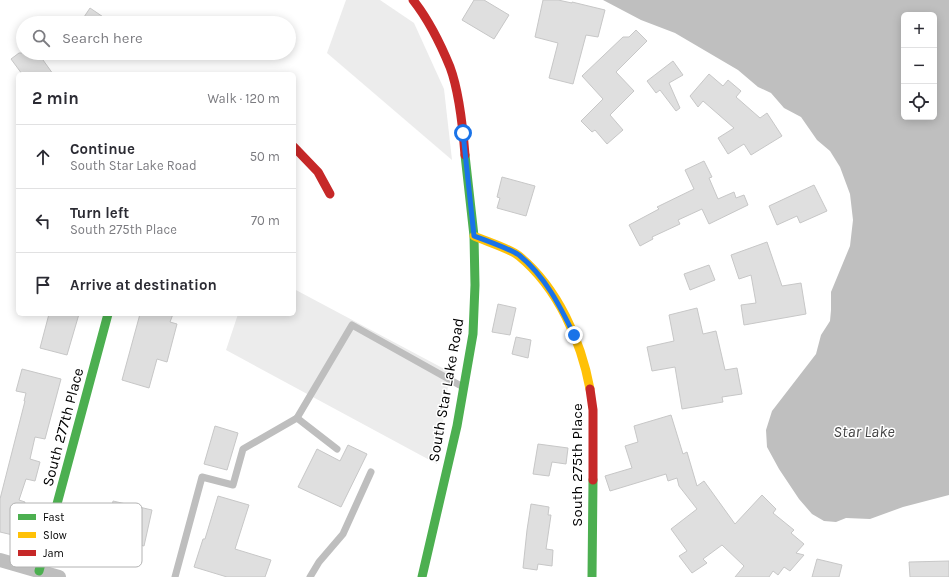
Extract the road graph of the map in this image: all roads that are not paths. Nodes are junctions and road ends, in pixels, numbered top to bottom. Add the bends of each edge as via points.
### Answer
1 (413, 0) edge
2 (296, 149) edge
3 (330, 194) dead end
4 (474, 236) junction
5 (107, 316) edge
6 (464, 387) junction
7 (297, 418) junction
8 (337, 449) dead end
9 (371, 472) dead end
10 (57, 503) edge
11 (0, 560) edge
12 (10, 563) edge
13 (25, 567) edge
14 (40, 567) edge
15 (39, 571) junction
16 (59, 577) edge
17 (175, 577) edge
18 (310, 577) edge
19 (422, 577) edge
20 (592, 577) edge

1 - 4 street, South Star Lake Road via 424,14 450,68 463,133
2 - 3 street via 318,172
4 - 6 street, South Star Lake Road via 472,334
4 - 20 street, South 275th Place via 518,255 554,296 574,335 587,374 593,410
5 - 10 street, South 277th Place
6 - 7 lane via 352,325
6 - 19 street, South Star Lake Road
7 - 8 lane
7 - 17 lane via 244,449 233,485 202,477
9 - 18 lane via 343,534
11 - 12 street
13 - 15 street
14 - 15 street, South 277th Place
15 - 16 street

